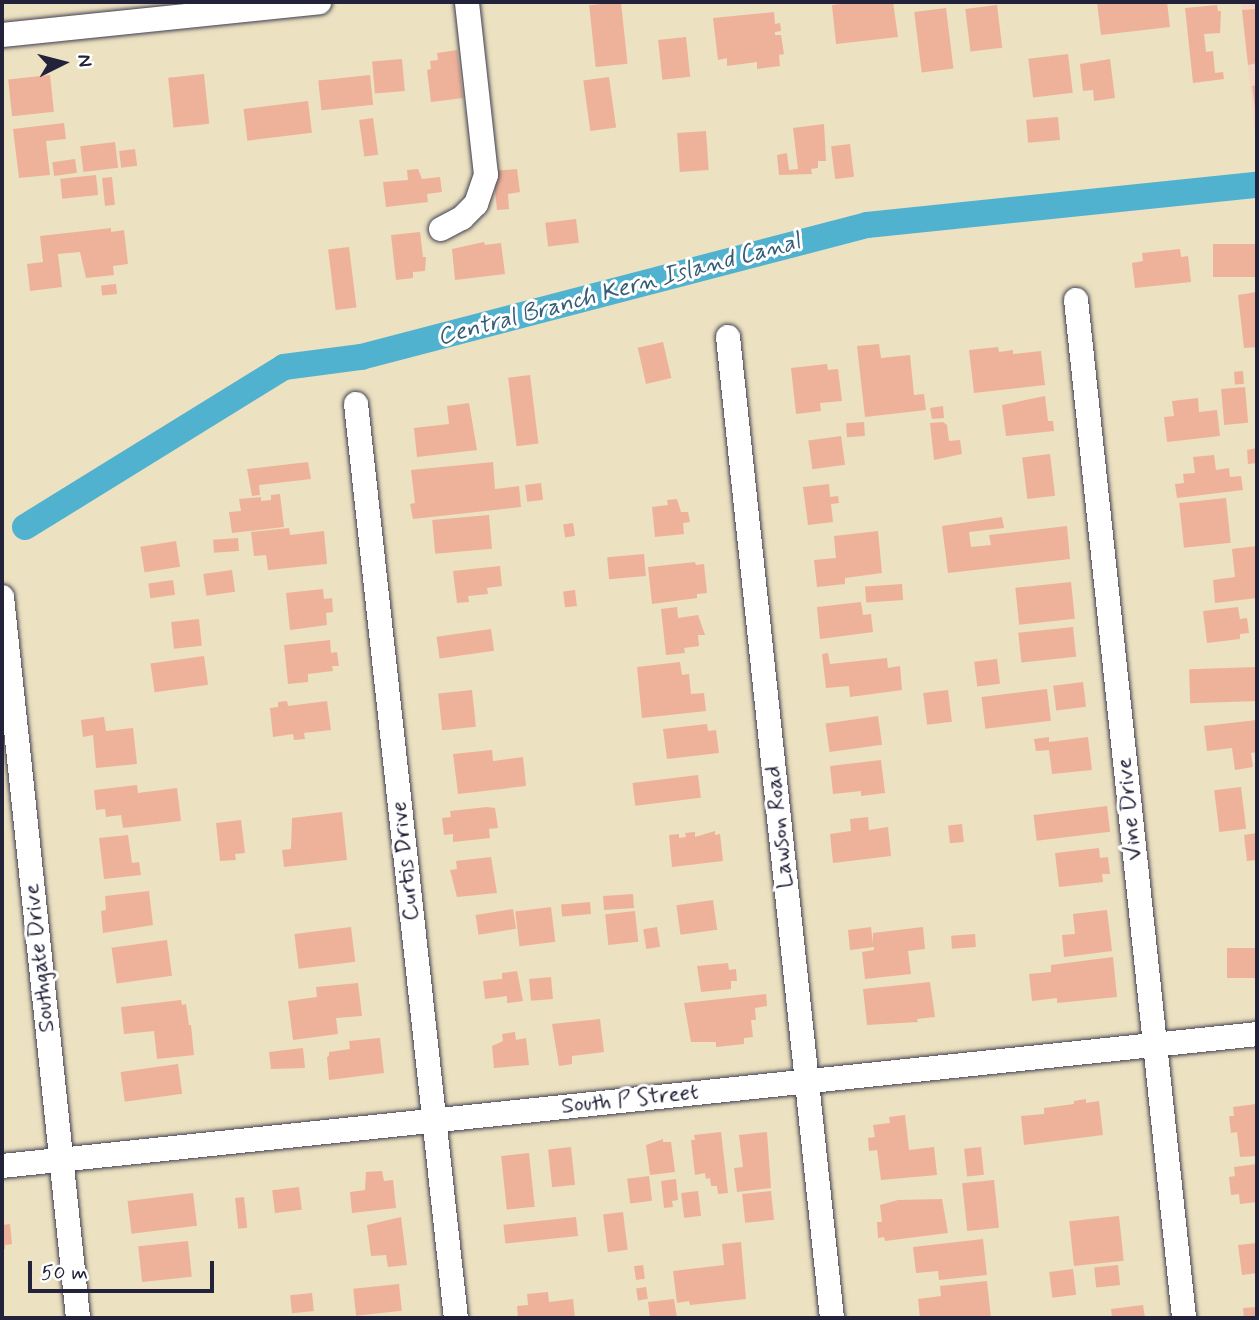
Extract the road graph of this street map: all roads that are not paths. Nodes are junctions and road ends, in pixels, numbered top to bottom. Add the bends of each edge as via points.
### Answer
1 (319, 2) edge
2 (467, 2) edge
3 (2, 35) edge
4 (440, 229) dead end
5 (1076, 300) dead end
6 (728, 337) dead end
7 (356, 404) dead end
8 (2, 597) edge
9 (1257, 1034) edge
10 (1155, 1045) junction
11 (807, 1082) junction
12 (435, 1121) junction
13 (62, 1159) junction
14 (2, 1166) edge
15 (78, 1318) edge
16 (456, 1318) edge
17 (832, 1318) edge
18 (1184, 1318) edge

1 - 3 street
2 - 4 street via 486,175 476,204 462,218
5 - 10 street, Vine Drive
6 - 11 street, Lawson Road
7 - 12 street, Curtis Drive
8 - 13 street, Southgate Drive
9 - 10 street, South P Street
10 - 11 street, South P Street
10 - 18 street, Vine Drive
11 - 12 street, South P Street
11 - 17 street, Lawson Road
12 - 13 street, South P Street
12 - 16 street, Curtis Drive
13 - 14 street, South P Street
13 - 15 street, Southgate Drive

